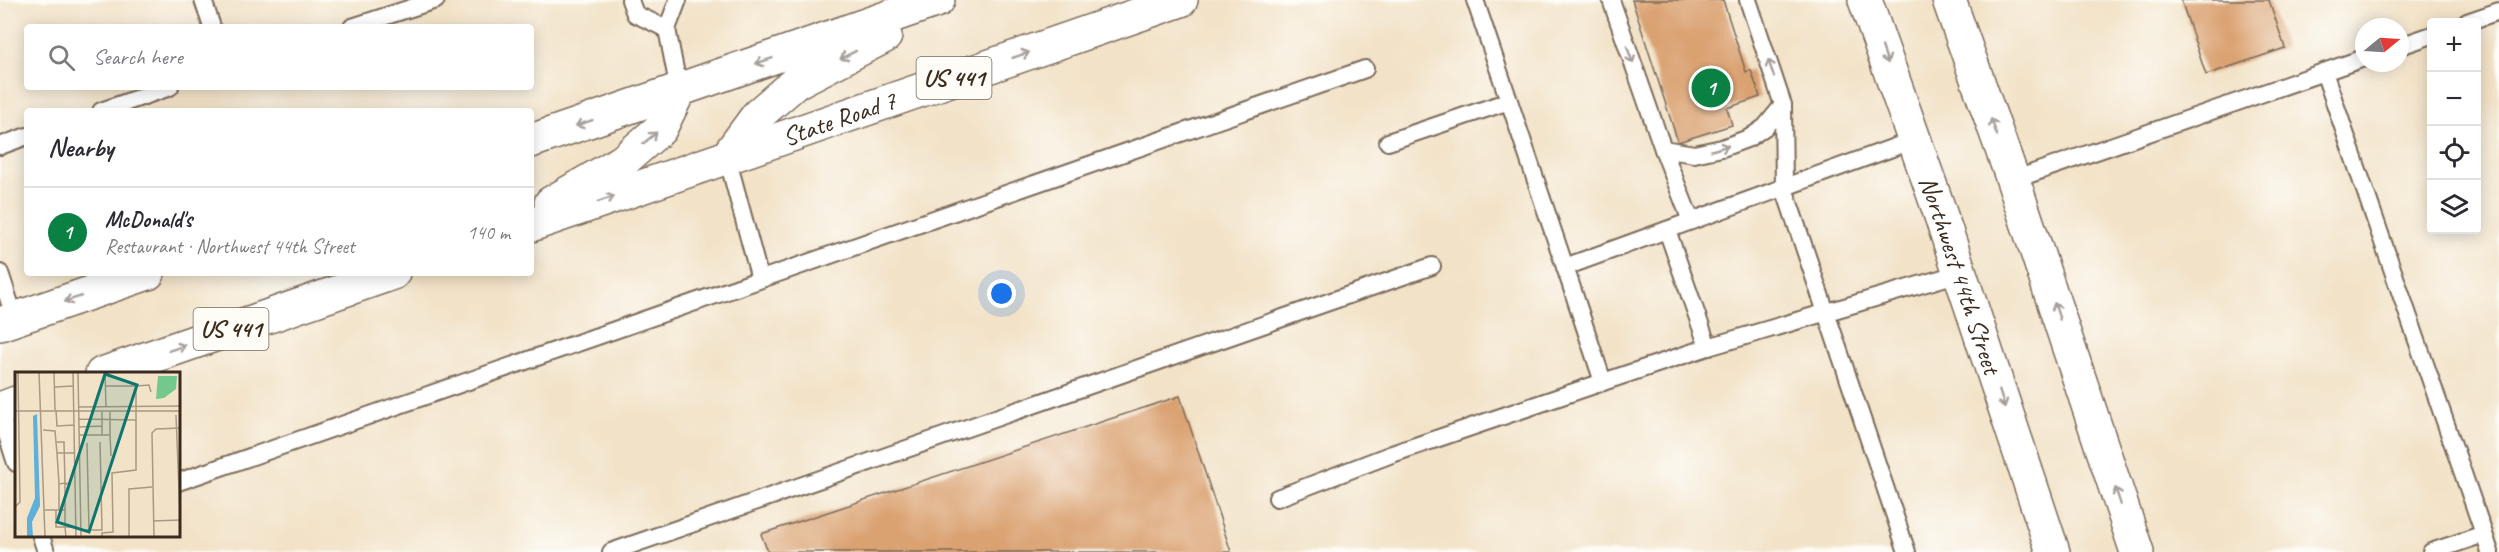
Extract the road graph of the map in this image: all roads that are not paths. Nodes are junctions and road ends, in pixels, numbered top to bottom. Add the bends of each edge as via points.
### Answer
1 (203, 0) edge
2 (436, 0) edge
3 (630, 0) edge
4 (678, 0) edge
5 (938, 0) edge
6 (956, 0) edge
7 (1181, 0) edge
8 (1475, 0) edge
9 (1611, 0) edge
10 (1748, 0) edge
11 (1865, 0) edge
12 (1949, 0) edge
13 (2499, 11) edge
14 (2479, 18) edge
15 (211, 24) edge
16 (361, 24) edge
17 (667, 29) junction
18 (2427, 37) edge
19 (2409, 43) edge
20 (2355, 61) edge
21 (1365, 69) dead end
22 (2324, 72) junction
23 (161, 90) edge
24 (679, 90) junction
25 (1509, 101) junction
26 (1783, 105) junction
27 (110, 108) edge
28 (24, 137) edge
29 (534, 140) edge
30 (1914, 140) junction
31 (1388, 142) dead end
32 (0, 146) edge
33 (1662, 149) junction
34 (727, 157) junction
35 (2013, 180) junction
36 (1784, 188) junction
37 (534, 213) edge
38 (1691, 221) junction
39 (534, 224) edge
40 (1667, 230) junction
41 (1432, 266) dead end
42 (1565, 267) junction
43 (0, 273) edge
44 (1960, 273) junction
45 (139, 276) edge
46 (384, 276) edge
47 (760, 279) junction
48 (1826, 313) junction
49 (7, 321) edge
50 (1708, 347) junction
51 (108, 372) edge
52 (1603, 382) junction
53 (15, 404) edge
54 (0, 411) edge
55 (15, 460) edge
56 (180, 481) edge
57 (1277, 498) dead end
58 (2484, 534) junction
59 (41, 537) edge
60 (46, 552) edge
61 (611, 552) edge
62 (1907, 552) edge
63 (2053, 552) edge
64 (2137, 552) edge
65 (2431, 552) edge
66 (2490, 552) edge

1 - 15 lane
2 - 16 lane
3 - 17 lane via 635,14
4 - 17 lane
5 -> 24 main road
6 -> 34 main road via 796,82 758,115
34 -> 7 main road, State Road 7 / US 441
8 - 25 lane
9 -> 33 lane
26 -> 10 lane
11 -> 30 main road, Northwest 44th Street
35 -> 12 main road
13 - 14 lane
17 - 24 lane
18 - 19 lane
20 - 22 lane
21 - 47 lane
22 - 35 lane
22 - 58 lane
23 - 27 lane
24 -> 29 main road
37 -> 24 main road via 622,161 660,129
25 - 31 lane
25 - 42 lane
33 -> 26 lane via 1694,154 1722,148 1765,128
26 - 36 lane
28 - 32 lane
30 - 36 lane
30 - 44 main road, Northwest 44th Street
33 - 38 lane
39 -> 34 main road, State Road 7 / US 441
34 - 47 lane
64 -> 35 main road
36 - 38 lane
36 - 48 lane
38 - 40 lane
40 - 42 lane
40 - 50 lane
41 - 61 lane
42 - 52 lane
43 - 49 lane
44 - 48 lane
44 -> 63 main road, Northwest 44th Street
45 -> 49 main road
51 -> 46 main road, US 441
47 - 56 lane
48 - 50 lane
48 - 62 lane
50 - 52 lane
52 - 57 lane
53 - 54 main road
54 - 55 lane
58 - 65 lane
58 - 66 lane
59 - 60 lane

